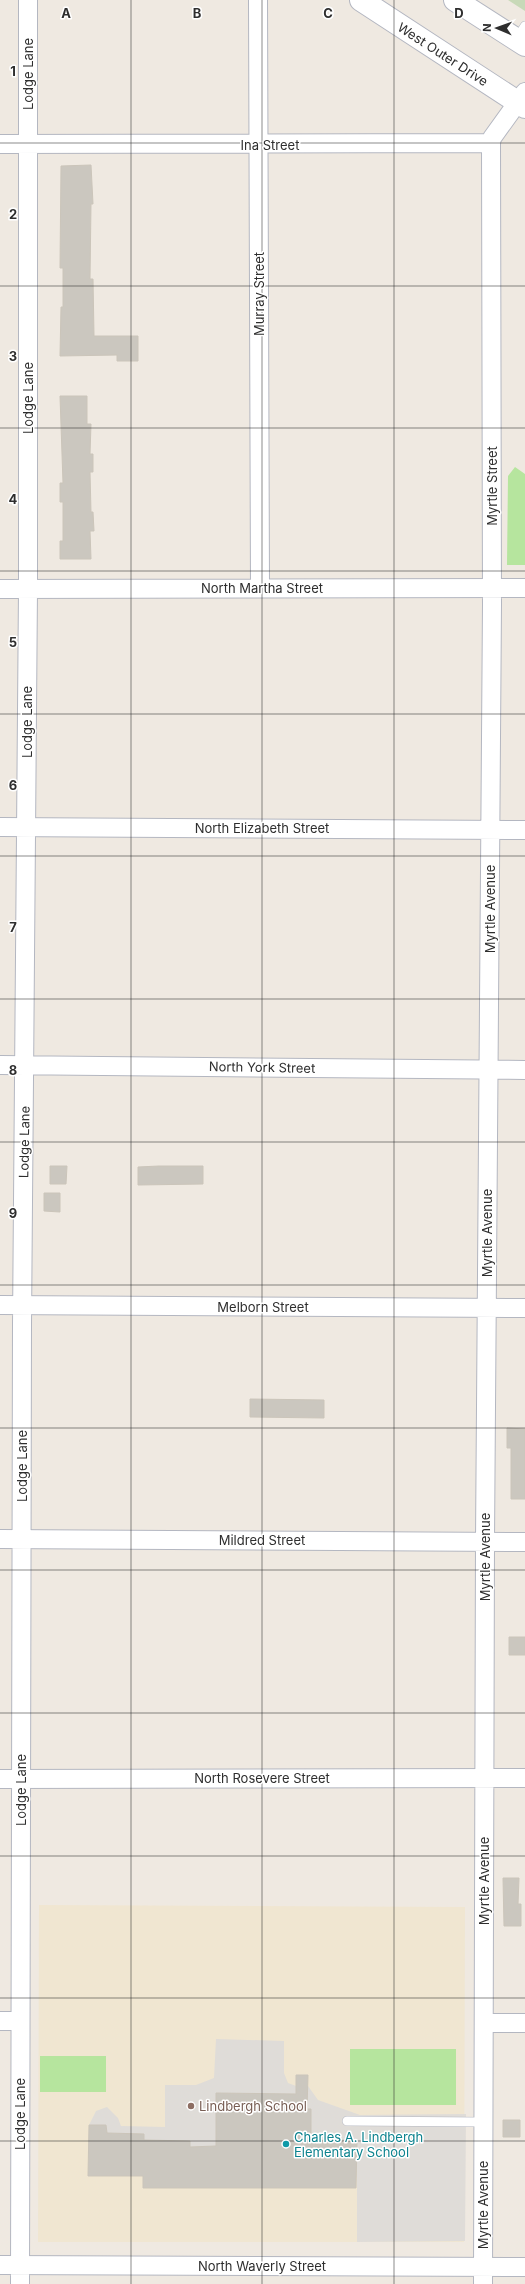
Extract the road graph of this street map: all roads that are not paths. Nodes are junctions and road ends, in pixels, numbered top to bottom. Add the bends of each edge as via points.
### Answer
1 (28, 0) edge
2 (258, 0) edge
3 (361, 0) edge
4 (455, 0) edge
5 (522, 37) edge
6 (522, 100) edge
7 (491, 143) junction
8 (0, 144) edge
9 (28, 144) junction
10 (258, 145) junction
11 (260, 588) junction
12 (492, 588) junction
13 (525, 588) edge
14 (0, 589) edge
15 (28, 589) junction
16 (0, 828) edge
17 (26, 828) junction
18 (490, 829) junction
19 (525, 830) edge
20 (0, 1065) edge
21 (25, 1065) junction
22 (489, 1070) junction
23 (525, 1070) edge
24 (0, 1305) edge
25 (22, 1306) junction
26 (487, 1308) junction
27 (525, 1308) edge
28 (0, 1539) edge
29 (22, 1539) junction
30 (485, 1541) junction
31 (525, 1542) edge
32 (484, 1778) junction
33 (525, 1778) edge
34 (0, 1779) edge
35 (22, 1779) junction
36 (0, 2021) edge
37 (20, 2021) junction
38 (484, 2023) junction
39 (525, 2023) edge
40 (347, 2121) dead end
41 (484, 2122) junction
42 (0, 2265) edge
43 (20, 2265) junction
44 (525, 2267) edge
45 (483, 2275) edge
46 (20, 2284) edge

1 - 9 street, Lodge Lane
2 - 10 street, Murray Street
3 - 6 main road, West Outer Drive
4 - 5 main road
6 - 7 street via 492,138
7 - 10 street, Ina Street
7 - 12 street, Myrtle Street
8 - 9 street, Ina Street
9 - 10 street, Ina Street
9 - 15 street, Lodge Lane
10 - 11 street, Murray Street
11 - 12 street, North Martha Street
11 - 15 street, North Martha Street
12 - 13 street, North Martha Street
12 - 18 street, Myrtle Street
14 - 15 street, North Martha Street
15 - 17 street, Lodge Lane
16 - 17 street, North Elizabeth Street
17 - 18 street, North Elizabeth Street
17 - 21 street, Lodge Lane
18 - 19 street, North Elizabeth Street
18 - 22 street, Myrtle Avenue
20 - 21 street, North York Street
21 - 22 street, North York Street
21 - 25 street, Lodge Lane
22 - 23 street, North York Street
22 - 26 street, Myrtle Avenue
24 - 25 street, Melborn Street
25 - 26 street, Melborn Street
25 - 29 street, Lodge Lane
26 - 27 street, Melborn Street
26 - 30 street, Myrtle Avenue
28 - 29 street, Mildred Street
29 - 30 street, Mildred Street
29 - 35 street, Lodge Lane
30 - 31 street, Mildred Street
30 - 32 street, Myrtle Avenue
32 - 33 street, North Rosevere Street
32 - 35 street, North Rosevere Street
32 - 38 street, Myrtle Avenue
34 - 35 street, North Rosevere Street
35 - 37 street, Lodge Lane
36 - 37 street
37 - 43 street, Lodge Lane
38 - 39 street
38 - 41 street, Myrtle Avenue
40 - 41 lane
41 - 45 street, Myrtle Avenue
42 - 43 street, North Waverly Street
43 - 45 street, North Waverly Street
43 - 46 street, Lodge Lane
44 - 45 street, North Waverly Street

